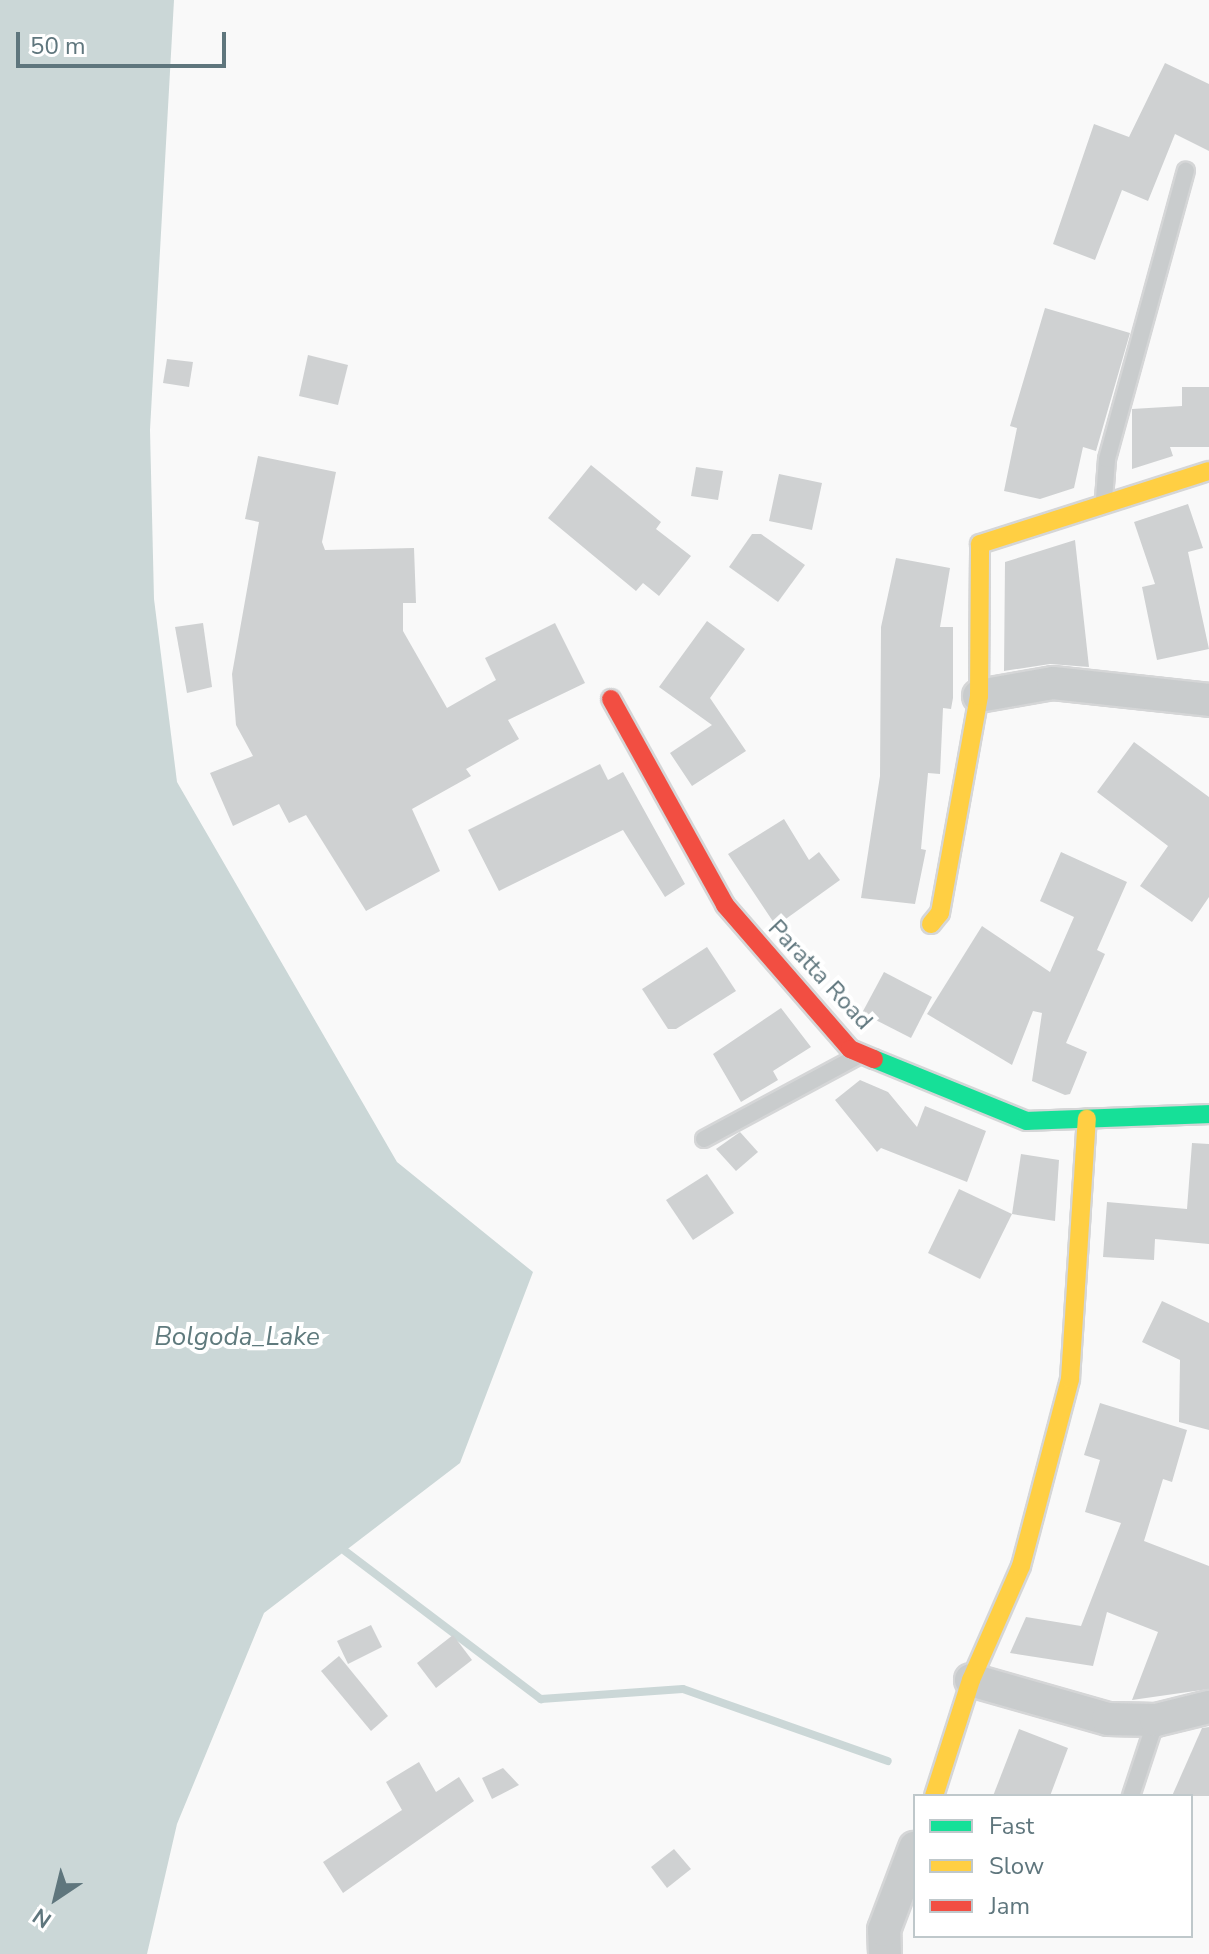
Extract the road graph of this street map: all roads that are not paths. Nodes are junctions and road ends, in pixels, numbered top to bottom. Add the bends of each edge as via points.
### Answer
1 (1186, 171) dead end
2 (1209, 471) edge
3 (1104, 505) junction
4 (979, 696) junction
5 (611, 699) dead end
6 (1209, 700) edge
7 (931, 924) dead end
8 (865, 1053) junction
9 (1209, 1114) edge
10 (1087, 1119) junction
11 (704, 1139) dead end
12 (971, 1680) junction
13 (1209, 1707) edge
14 (1156, 1720) junction
15 (935, 1794) edge
16 (1132, 1794) edge
17 (913, 1853) edge
18 (885, 1954) edge

1 - 3 lane via 1107,459
2 - 3 street
3 - 4 street via 980,544
4 - 6 street via 1053,683
4 - 7 street via 940,913
5 - 8 street, Paratta Road via 725,905 850,1049
8 - 10 street, Paratta Road via 1027,1121
8 - 11 lane
9 - 10 street, Paratta Road
10 - 12 street via 1070,1379 1021,1566
12 - 14 street via 1094,1716
12 - 15 street
13 - 14 street
14 - 16 lane
17 - 18 street via 884,1930

